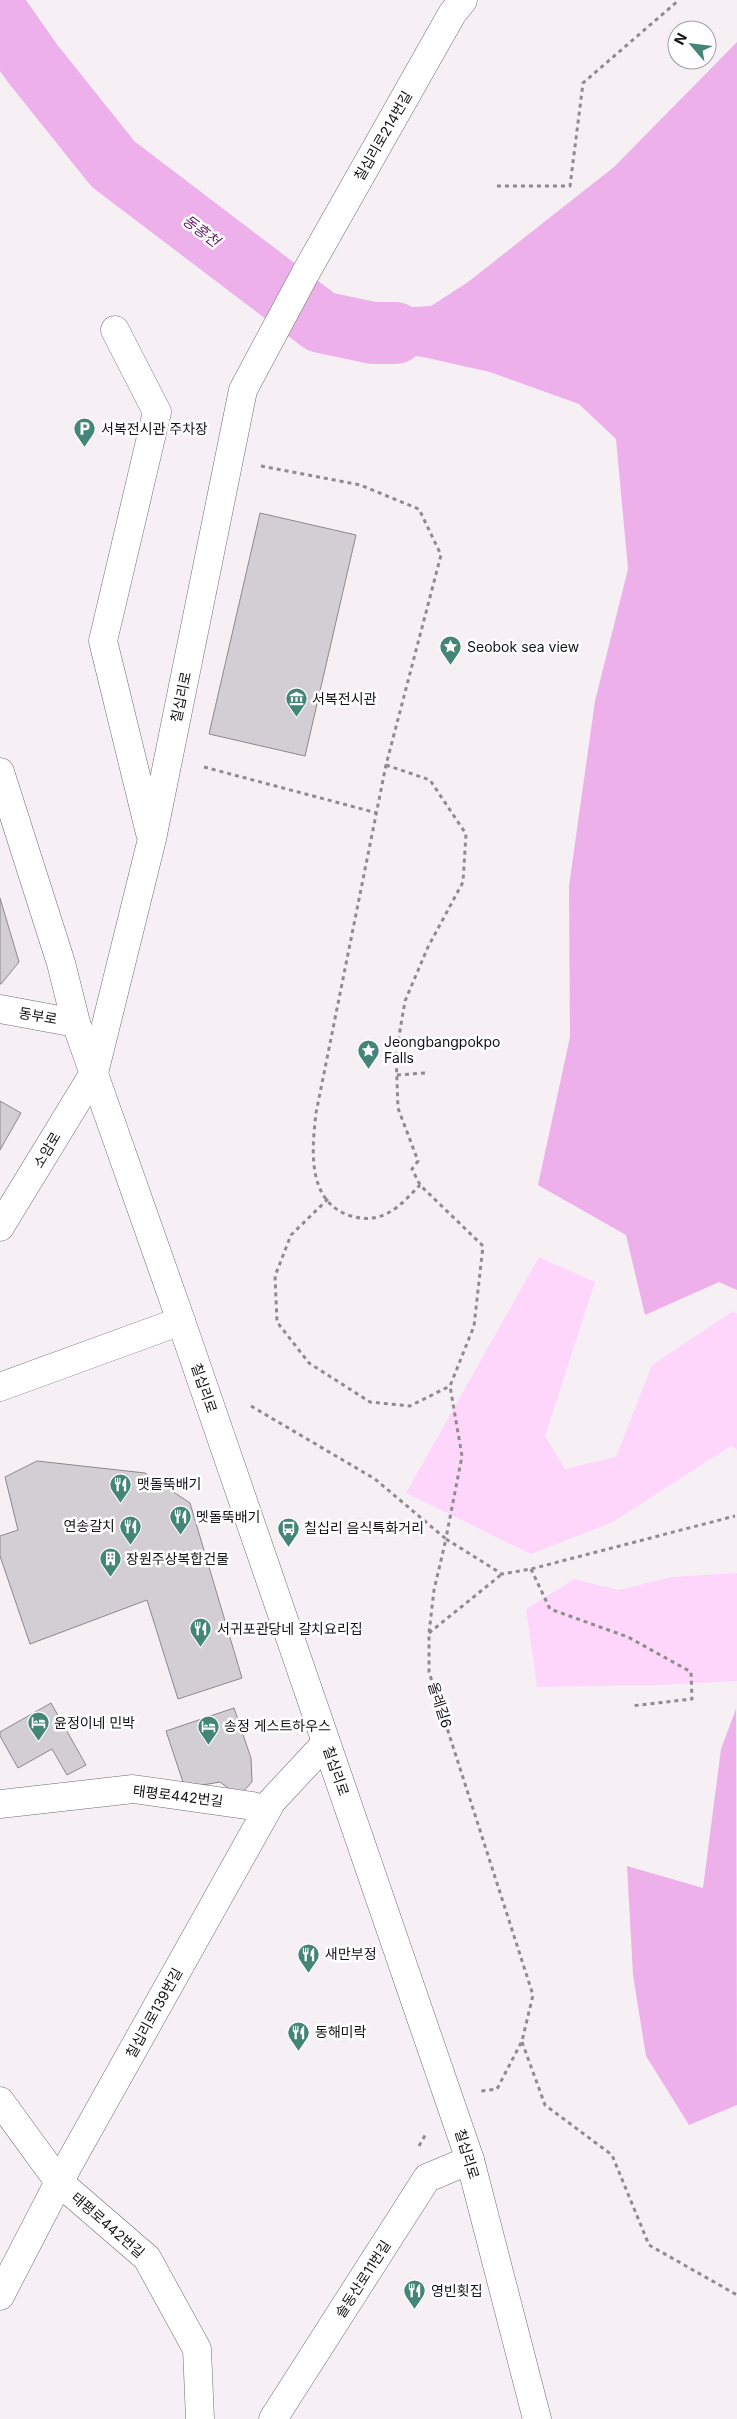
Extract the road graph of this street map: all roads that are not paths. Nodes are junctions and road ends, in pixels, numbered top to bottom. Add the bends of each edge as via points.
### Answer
1 (463, 0) edge
2 (277, 326) joint
3 (115, 330) dead end
4 (0, 772) edge
5 (152, 839) junction
6 (0, 1009) edge
7 (76, 1023) junction
8 (94, 1073) junction
9 (0, 1227) edge
10 (181, 1320) junction
11 (0, 1387) edge
12 (326, 1742) junction
13 (0, 1804) edge
14 (265, 1814) junction
15 (0, 2101) edge
16 (470, 2160) junction
17 (59, 2182) junction
18 (0, 2296) edge
19 (200, 2419) edge
20 (273, 2419) edge
21 (537, 2419) edge

1 - 2 street, 칠십리로214번길 via 452,14
2 - 5 street, 칠십리로 via 243,390
3 - 5 street via 157,412 103,641
4 - 7 street, 칠십리로 via 61,963
5 - 8 street, 칠십리로
6 - 7 street, 동부로
7 - 8 street, 칠십리로
8 - 9 street, 소암로
8 - 10 street, 칠십리로
10 - 11 street
10 - 12 street, 칠십리로
12 - 14 street, 칠십리로139번길 via 272,1801
12 - 16 street, 칠십리로
13 - 14 street, 태평로442번길 via 133,1789 253,1806
14 - 17 street, 칠십리로139번길
15 - 17 street, 태평로442번길
16 - 20 street, 솔동산로11번길 via 427,2178
16 - 21 street, 칠십리로
17 - 18 street, 칠십리로139번길
17 - 19 street, 태평로442번길 via 147,2258 198,2349

